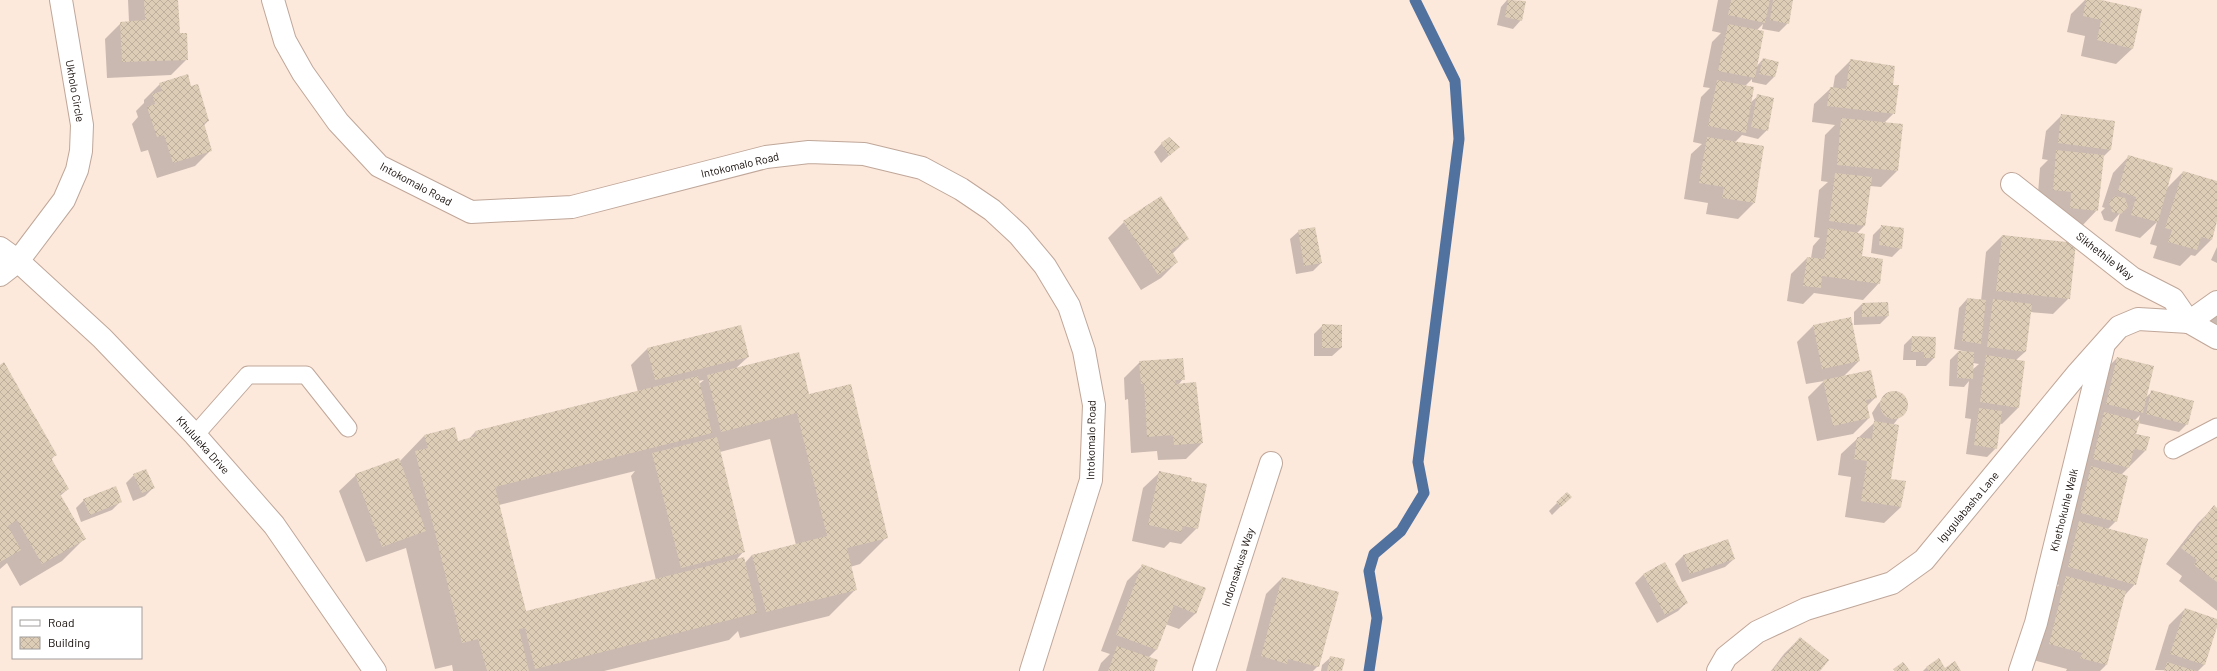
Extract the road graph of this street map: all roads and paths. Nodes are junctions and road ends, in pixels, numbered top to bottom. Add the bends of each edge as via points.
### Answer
1 (60, 0) edge
2 (273, 0) edge
3 (2012, 184) dead end
4 (0, 248) edge
5 (18, 260) junction
6 (0, 275) edge
7 (2217, 302) edge
8 (2189, 322) junction
9 (2217, 338) edge
10 (2103, 347) junction
11 (2217, 427) edge
12 (348, 428) dead end
13 (195, 435) junction
14 (2173, 450) dead end
15 (1271, 463) dead end
16 (375, 671) edge
17 (1031, 671) edge
18 (1204, 671) edge
19 (1718, 671) edge
20 (2020, 671) edge

1 - 5 street, Ukholo Circle via 82,125 81,151 77,170 64,200
2 - 17 street, Intokomalo Road via 285,41 303,73 338,122 379,166 471,212 572,207 766,157 809,152 864,154 922,168 961,189 992,210 1019,235 1045,266 1069,306 1084,351 1094,405 1092,480
3 - 8 street, Sikhethile Way via 2132,278 2173,299
4 - 5 street, Khululeka Drive
5 - 6 street, Ukholo Circle
5 - 13 street, Khululeka Drive via 102,338
7 - 8 street
8 - 9 street, Sikhethile Way
8 - 10 street, Igugulabasha Lane via 2138,319 2119,327
10 - 19 street, Igugulabasha Lane via 2073,379 1924,560 1892,583 1806,609 1757,632 1726,657
10 - 20 street, Khethokuhle Walk via 2036,623
11 - 14 lane
12 - 13 lane via 306,374 248,375
13 - 16 street, Khululeka Drive via 274,525
15 - 18 street, Indonsakusa Way

